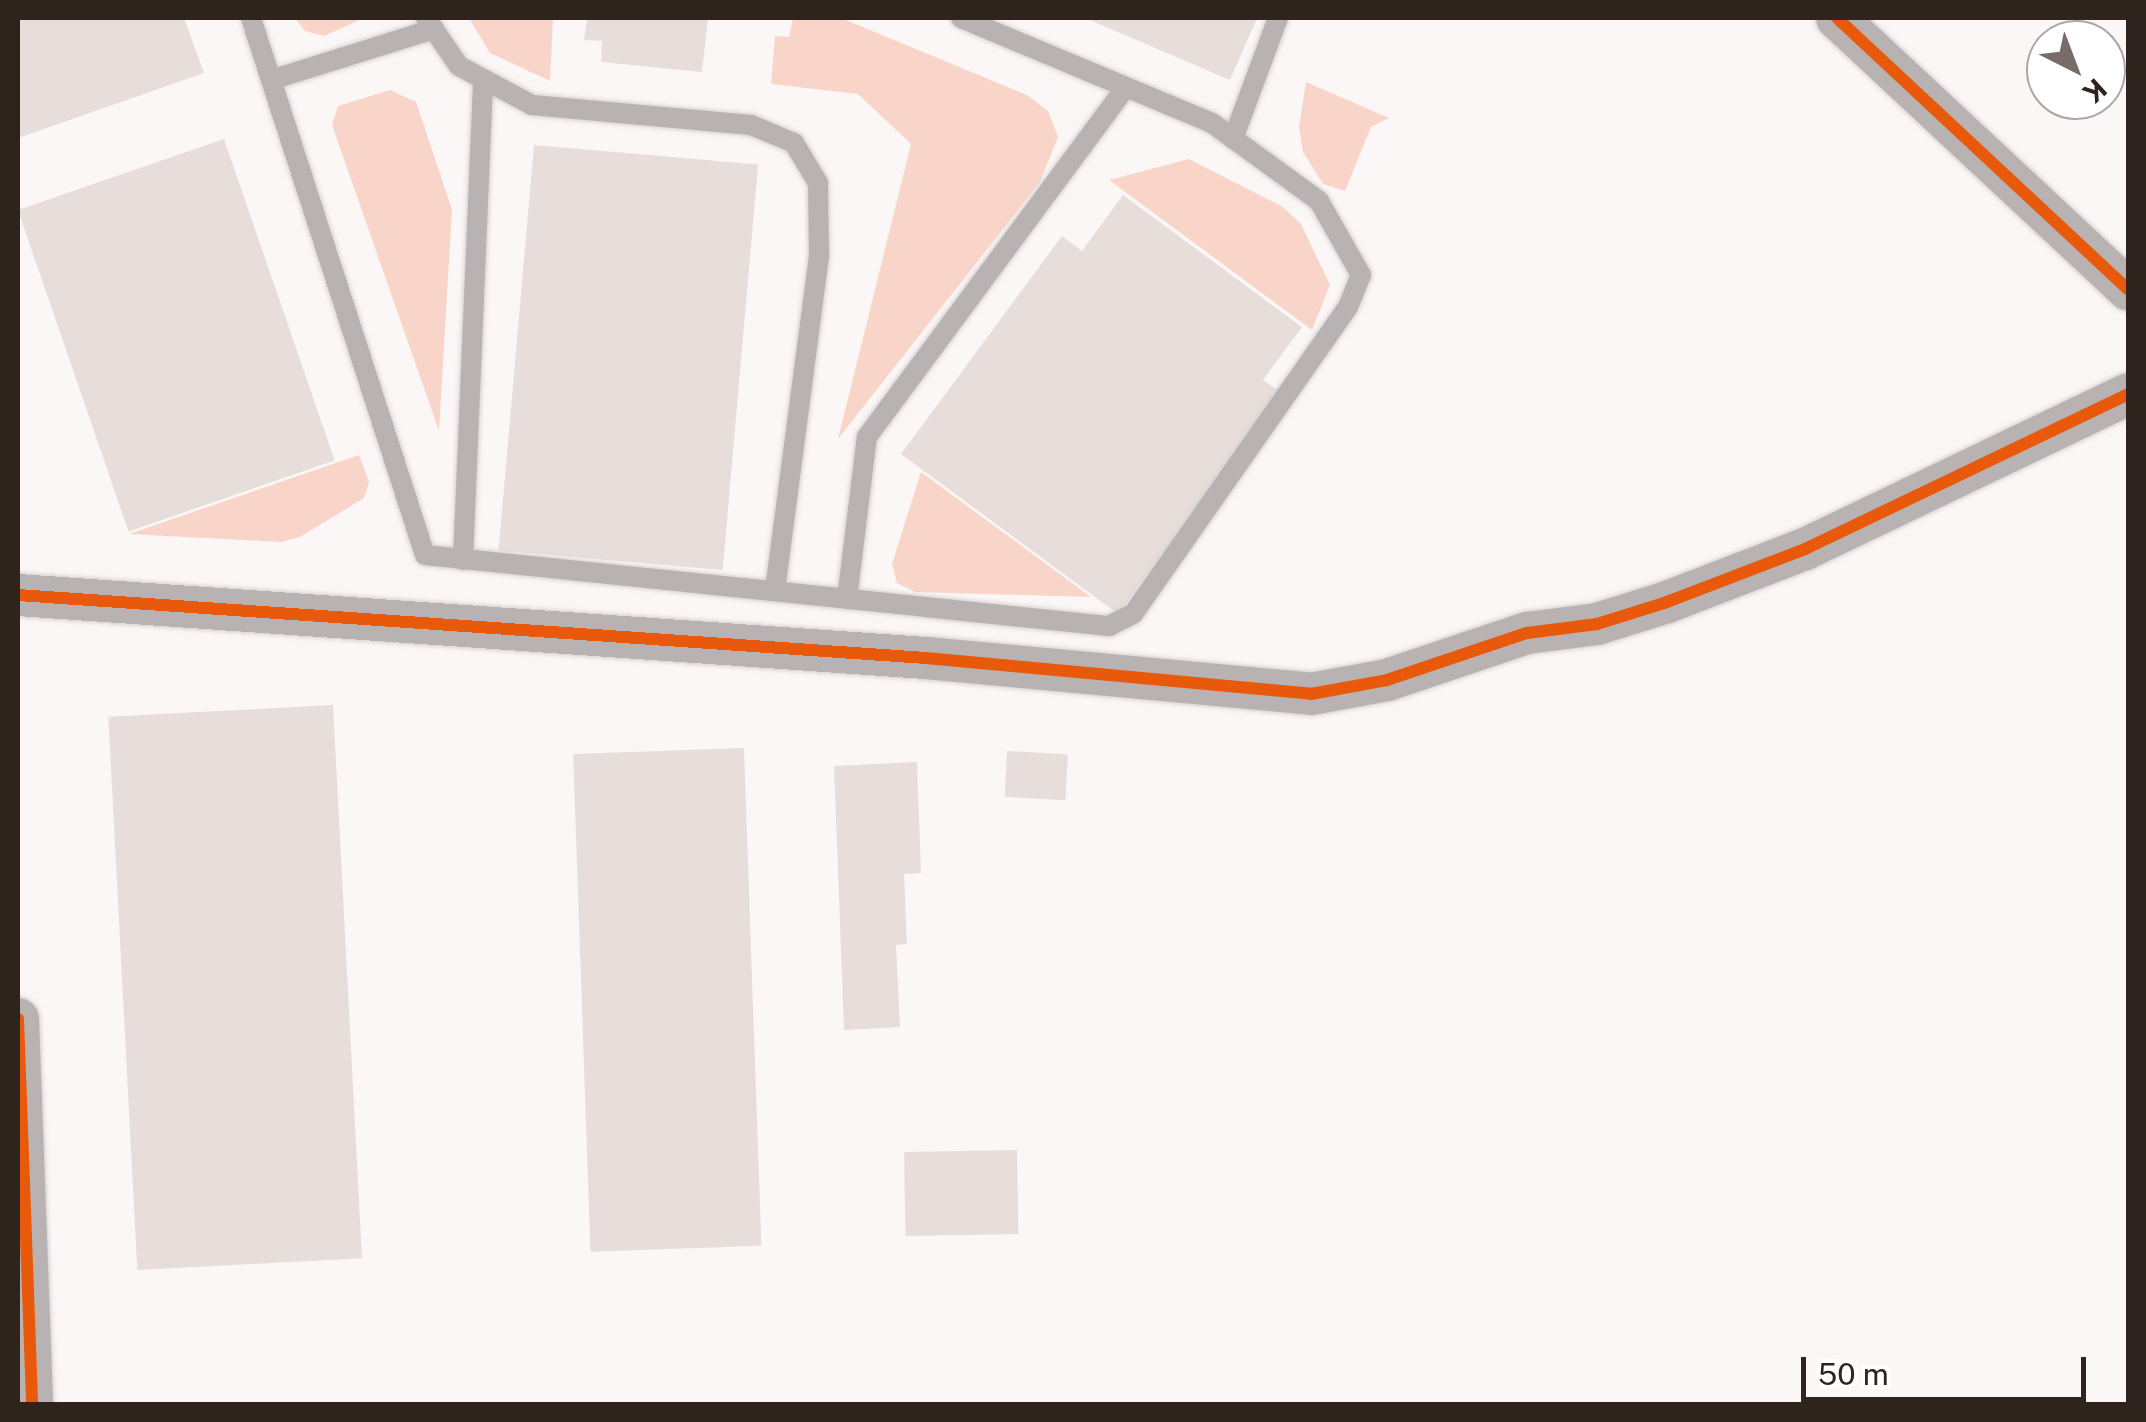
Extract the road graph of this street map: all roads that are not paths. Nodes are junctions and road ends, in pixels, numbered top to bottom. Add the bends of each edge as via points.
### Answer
1 (251, 18) edge
2 (961, 18) edge
3 (1278, 18) edge
4 (1837, 18) edge
5 (430, 23) edge
6 (482, 79) junction
7 (271, 80) junction
8 (1126, 87) junction
9 (1233, 139) junction
10 (2128, 289) edge
11 (2128, 394) edge
12 (463, 560) junction
13 (774, 591) junction
14 (18, 595) edge
15 (847, 599) junction
16 (18, 1018) edge
17 (32, 1404) edge

1 - 7 lane
2 - 8 lane
3 - 9 lane
4 - 10 street
5 - 6 lane via 459,66
5 - 7 lane
6 - 12 lane
6 - 13 lane via 532,105 751,125 794,143 818,183 819,256
7 - 12 lane via 425,556
8 - 9 lane
8 - 15 lane via 867,437
9 - 15 lane via 1319,200 1361,275 1348,307 1134,614 1109,626
11 - 14 street via 1805,549 1668,602 1597,624 1527,632 1387,680 1311,694 944,660
12 - 13 lane
13 - 15 lane
16 - 17 street

